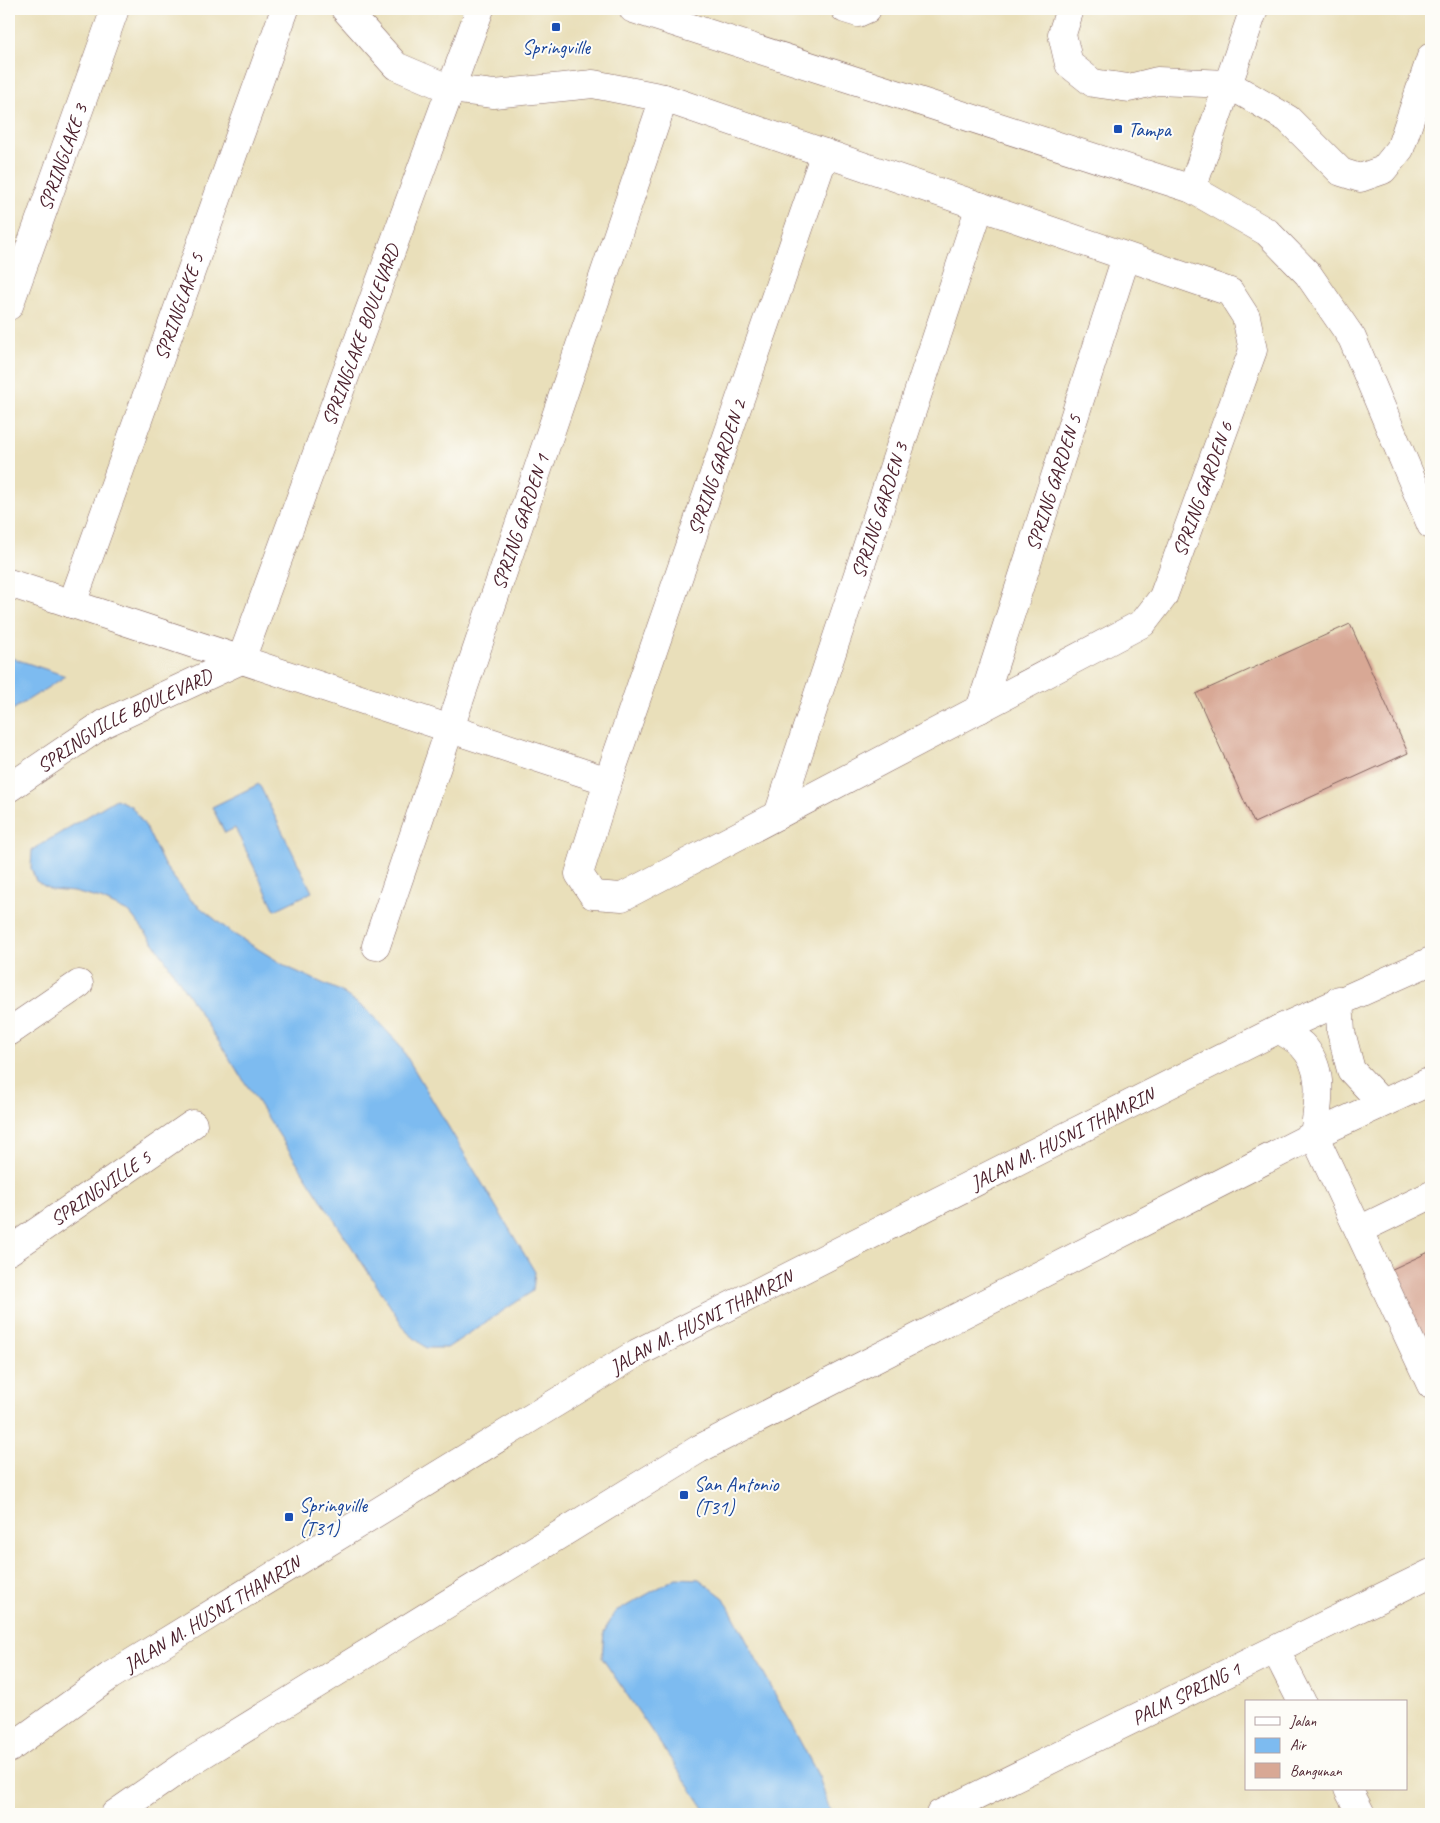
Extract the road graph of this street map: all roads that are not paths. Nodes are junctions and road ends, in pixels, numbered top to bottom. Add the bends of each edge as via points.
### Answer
1 (115, 9) edge
2 (285, 9) edge
3 (344, 9) edge
4 (480, 9) edge
5 (633, 9) edge
6 (845, 9) edge
7 (867, 9) edge
8 (1254, 9) edge
9 (664, 14) edge
10 (1066, 21) edge
11 (1431, 57) edge
12 (1228, 84) junction
13 (450, 89) junction
14 (664, 98) junction
15 (825, 153) junction
16 (1192, 188) junction
17 (980, 206) junction
18 (1126, 256) junction
19 (9, 306) edge
20 (1431, 525) edge
21 (9, 583) edge
22 (72, 604) junction
23 (242, 660) junction
24 (980, 709) junction
25 (450, 729) junction
26 (608, 782) junction
27 (9, 788) edge
28 (778, 815) junction
29 (376, 946) dead end
30 (1431, 961) edge
31 (79, 984) dead end
32 (1339, 1000) junction
33 (1279, 1029) junction
34 (9, 1032) edge
35 (1429, 1087) edge
36 (1382, 1103) junction
37 (193, 1124) dead end
38 (1314, 1135) junction
39 (1431, 1195) edge
40 (1359, 1230) junction
41 (9, 1250) edge
42 (1431, 1385) edge
43 (1431, 1572) edge
44 (1276, 1650) junction
45 (1301, 1700) edge
46 (9, 1749) edge
47 (1349, 1790) edge
48 (115, 1814) edge
49 (940, 1814) edge
50 (1361, 1814) edge

1 - 19 street, SPRINGLAKE 3
2 - 22 street, SPRINGLAKE 5
3 - 13 street via 396,66
4 - 13 street, SPRINGLAKE BOULEVARD
5 - 9 street
6 - 7 street via 858,12
8 - 12 street
9 - 16 street
10 - 12 street via 1069,64 1093,83 1129,88 1157,81
11 - 12 street via 1400,149 1383,170 1360,178 1341,172 1288,119
12 - 16 street
13 - 14 street via 494,94 594,84
13 - 23 street, SPRINGLAKE BOULEVARD
14 - 15 street
14 - 25 street, SPRING GARDEN 1
15 - 17 street
15 - 26 street, SPRING GARDEN 2
16 - 20 street via 1267,232 1308,274 1352,338
17 - 18 street
17 - 28 street, SPRING GARDEN 3
18 - 24 street, SPRING GARDEN 5
18 - 24 street, SPRING GARDEN 6 via 1230,292 1246,317 1253,350 1163,597 1143,623
21 - 22 street
22 - 23 street
23 - 25 street
23 - 27 street, SPRINGVILLE BOULEVARD via 103,724
24 - 28 street
25 - 26 street
25 - 29 street, SPRING GARDEN 1
26 - 28 street, SPRING GARDEN 2 via 579,874 593,895 622,897
30 - 32 street, JALAN M. HUSNI THAMRIN
31 - 34 street
32 - 33 street, JALAN M. HUSNI THAMRIN
32 - 36 street via 1344,1045 1351,1070
33 - 38 street via 1302,1045 1315,1065 1320,1090
33 - 46 street, JALAN M. HUSNI THAMRIN via 637,1353 110,1676
35 - 36 street
36 - 38 street
37 - 41 street, SPRINGVILLE 5
38 - 40 street
38 - 48 street via 699,1449 187,1764
39 - 40 street
40 - 42 street
43 - 44 street, PALM SPRING 1
44 - 45 street
44 - 49 street, PALM SPRING 1
47 - 50 street

